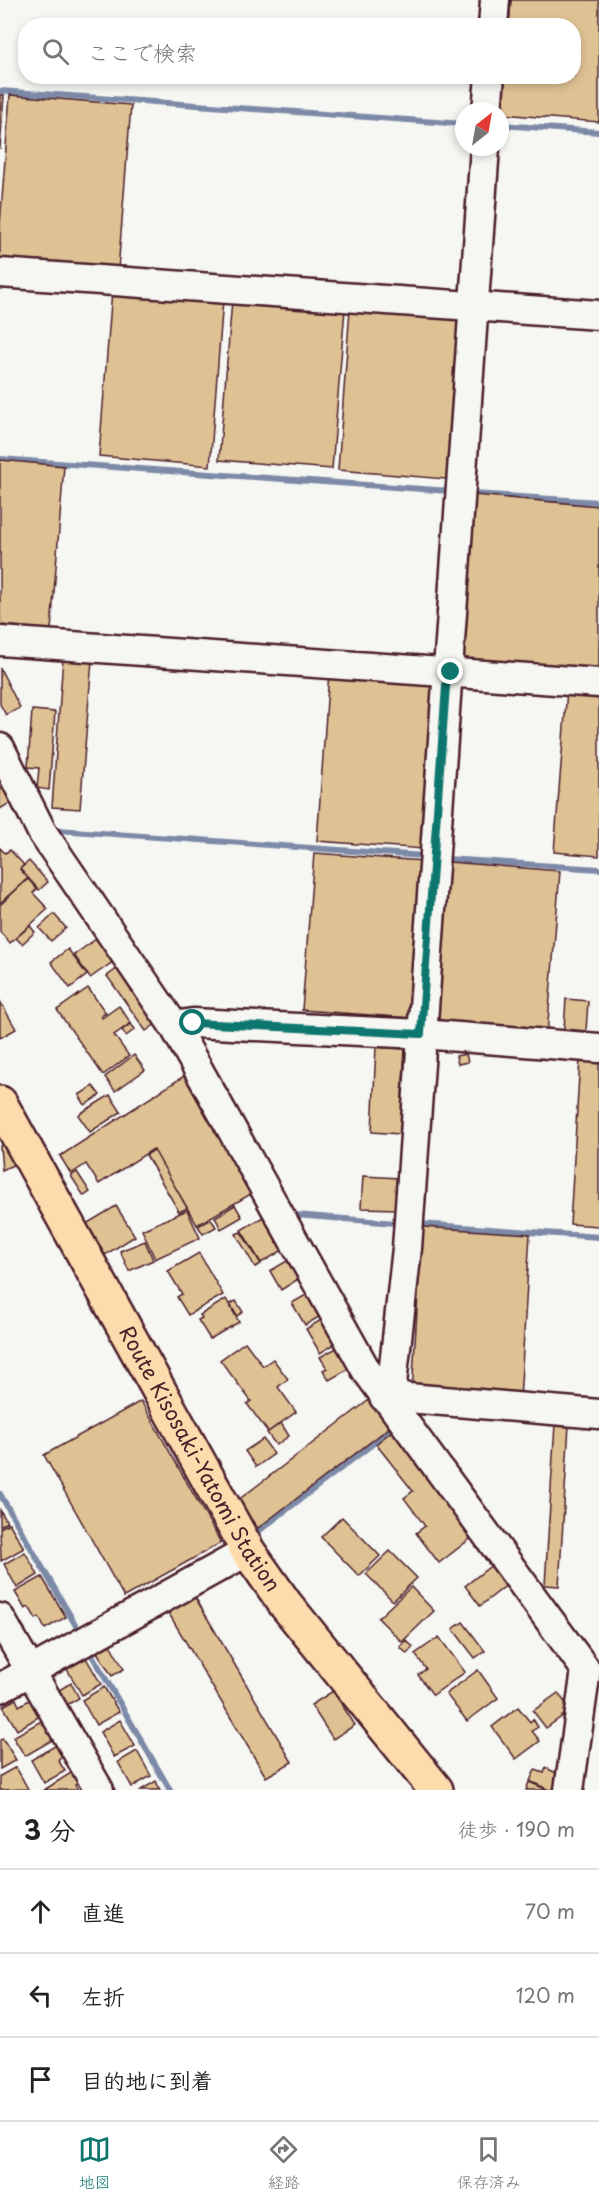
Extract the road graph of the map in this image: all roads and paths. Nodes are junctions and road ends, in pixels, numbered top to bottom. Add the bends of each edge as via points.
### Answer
1 (495, 0) edge
2 (494, 18) edge
3 (489, 84) edge
4 (488, 102) edge
5 (485, 156) edge
6 (0, 273) edge
7 (481, 307) junction
8 (599, 315) edge
9 (0, 641) edge
10 (454, 672) junction
11 (599, 683) edge
12 (0, 748) edge
13 (181, 1025) junction
14 (428, 1035) junction
15 (599, 1048) edge
16 (0, 1103) edge
17 (393, 1393) junction
18 (599, 1414) edge
19 (248, 1551) junction
20 (0, 1618) edge
21 (30, 1670) junction
22 (592, 1670) edge
23 (0, 1688) edge
24 (99, 1790) edge
25 (436, 1790) edge
26 (569, 1790) edge

1 - 2 street
3 - 4 street
5 - 7 street
6 - 7 street
7 - 8 street
7 - 10 street
9 - 10 street
10 - 11 street
10 - 14 street
12 - 13 street via 42,832
13 - 14 street
13 - 17 street via 366,1370
14 - 15 street
14 - 17 street
16 - 19 main road, Route Kisosaki-Yatomi Station
17 - 18 street
17 - 22 street
19 - 21 street
19 - 25 main road, Route Kisosaki-Yatomi Station via 286,1605
20 - 21 street
21 - 23 street
21 - 24 street
22 - 26 street

